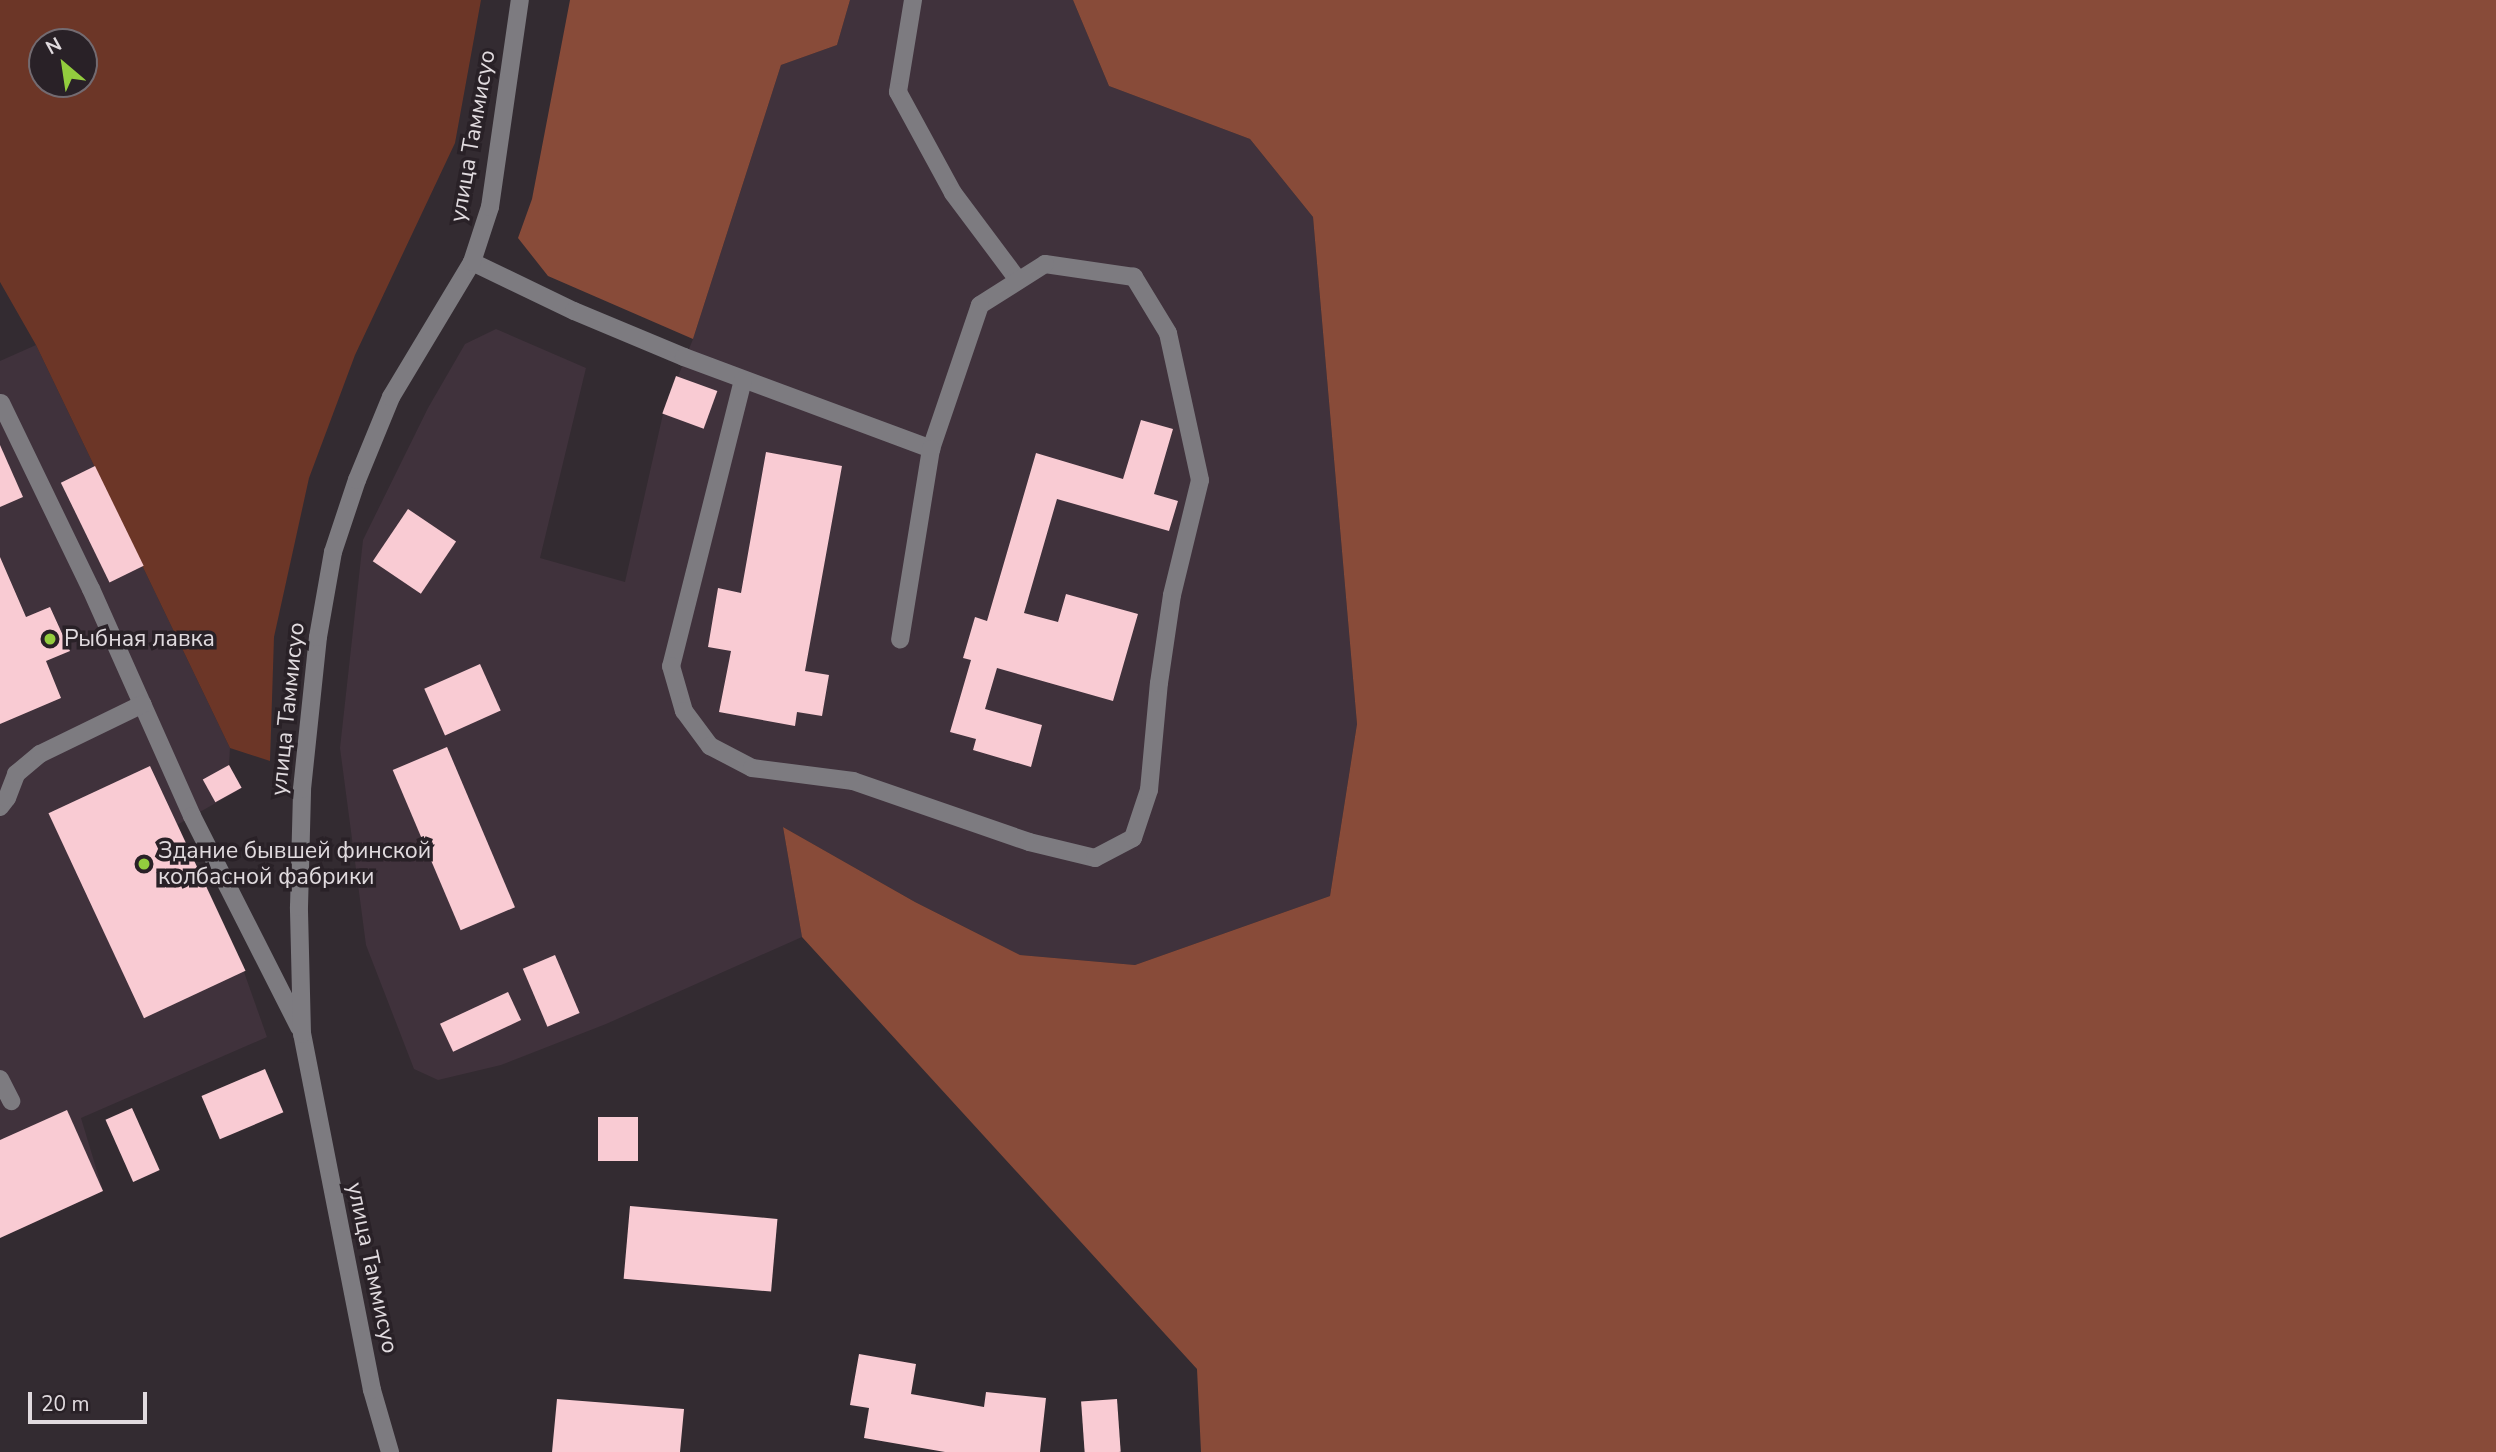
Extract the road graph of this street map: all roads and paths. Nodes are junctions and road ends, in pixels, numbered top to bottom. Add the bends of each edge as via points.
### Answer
1 (520, 0) edge
2 (913, 0) edge
3 (472, 262) junction
4 (1018, 281) junction
5 (743, 380) junction
6 (1, 403) edge
7 (931, 449) junction
8 (900, 640) dead end
9 (143, 704) junction
10 (0, 807) edge
11 (302, 1034) junction
12 (0, 1079) edge
13 (10, 1101) dead end
14 (390, 1452) edge

1 - 3 street, улица Таммисуо via 490,207
2 - 4 street via 898,92 953,192
3 - 5 street via 574,311
3 - 11 street, улица Таммисуо via 391,397 356,480 333,552 318,637 302,789
4 - 5 street via 1045,264 1134,277 1168,333 1200,480 1172,594 1149,790 1133,838 1095,858 1030,842 853,781 752,768 710,746 684,711 671,666
4 - 7 street via 980,305
5 - 7 street
6 - 9 street
7 - 8 street
9 - 10 street via 40,754 16,774
9 - 11 street via 192,816
11 - 14 street, улица Таммисуо via 372,1390
12 - 13 street

